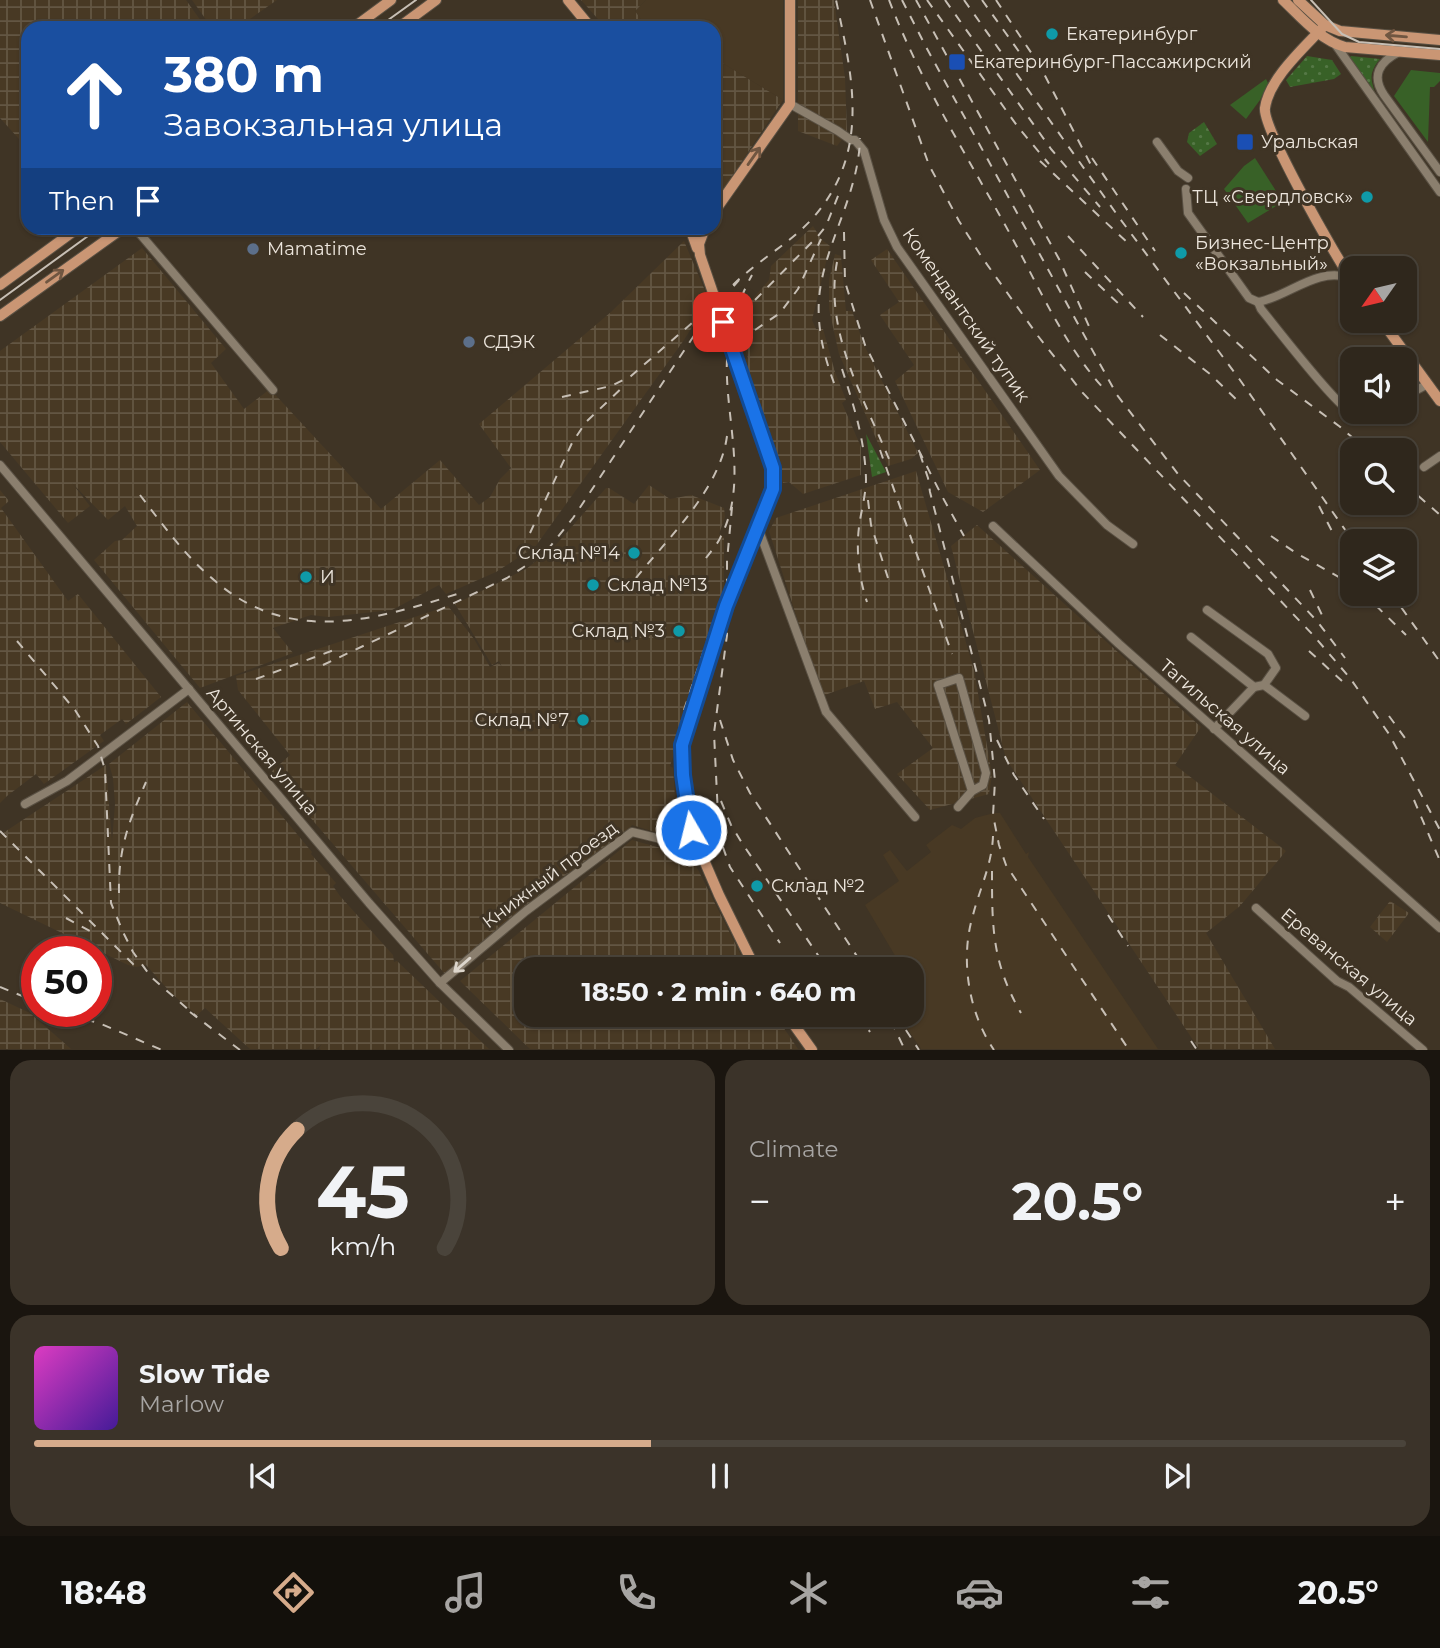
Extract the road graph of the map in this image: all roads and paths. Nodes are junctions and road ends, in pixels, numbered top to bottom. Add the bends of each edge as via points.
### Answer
1 (391, 0) edge
2 (568, 0) edge
3 (790, 0) edge
4 (1283, 0) edge
5 (1298, 0) edge
6 (433, 1) edge
7 (362, 21) edge
8 (407, 21) edge
9 (585, 21) edge
10 (1322, 29) junction
11 (1440, 40) edge
12 (1335, 44) junction
13 (1400, 51) junction
14 (1440, 55) edge
15 (1384, 95) junction
16 (1375, 102) junction
17 (790, 104) junction
18 (1157, 142) dead end
19 (1440, 172) edge
20 (1188, 178) dead end
21 (1186, 189) dead end
22 (1440, 192) edge
23 (721, 202) edge
24 (68, 235) edge
25 (113, 235) edge
26 (141, 235) edge
27 (693, 235) edge
28 (702, 235) edge
29 (700, 255) junction
30 (1340, 260) edge
31 (1340, 275) edge
32 (0, 285) edge
33 (1258, 302) junction
34 (0, 316) edge
35 (1391, 333) edge
36 (1428, 384) junction
37 (273, 390) dead end
38 (1417, 390) edge
39 (1440, 401) edge
40 (1340, 403) edge
41 (1440, 456) edge
42 (0, 464) edge
43 (1424, 467) dead end
44 (757, 525) junction
45 (993, 526) dead end
46 (1133, 544) dead end
47 (1207, 610) dead end
48 (1191, 637) dead end
49 (1264, 685) junction
50 (1254, 687) junction
51 (189, 689) junction
52 (1305, 716) dead end
53 (1214, 729) junction
54 (972, 791) junction
55 (25, 804) dead end
56 (958, 807) dead end
57 (915, 817) dead end
58 (691, 830) junction
59 (1256, 908) dead end
60 (1440, 928) edge
61 (750, 957) edge
62 (440, 983) junction
63 (796, 1027) edge
64 (509, 1049) edge
65 (812, 1049) edge
66 (1423, 1049) edge

1 - 7 main road
2 - 9 main road
3 - 17 main road
4 - 10 main road
5 - 10 main road
6 - 8 main road
11 -> 10 main road
10 - 12 main road
10 - 30 main road via 1276,82 1265,113 1281,154
12 - 13 main road
12 - 16 street
13 - 14 main road
13 - 15 street via 1377,72
15 - 16 street
15 - 19 street
16 - 22 street
23 -> 17 main road
17 - 46 street, Комендантский тупик via 855,140 864,151 884,220 897,247 1061,479
18 - 20 street
21 - 33 street via 1188,213 1243,289
24 - 32 main road
34 -> 25 main road
26 - 37 street
27 - 29 main road
28 - 29 main road
29 - 44 main road via 773,468 773,489
31 - 33 street via 1312,280
33 - 40 street
35 - 36 main road
36 - 38 street
36 - 39 main road
41 - 43 street
42 - 51 street, Артинская улица
44 - 57 street via 826,712
44 - 58 main road via 682,745
45 - 53 street, Тагильская улица
47 - 49 street via 1268,654 1276,668
48 - 50 street
49 - 50 street
49 - 52 street
50 - 53 street
51 - 55 street via 67,781
51 - 62 street, Артинская улица
53 - 60 street, Тагильская улица
54 - 54 street via 983,785 986,773 959,678 938,685
54 - 56 street
58 - 61 main road
58 -> 62 street, Книжный проезд via 666,840 632,832
59 - 66 street, Ереванская улица via 1337,981
62 - 64 street, Артинская улица
63 - 65 main road

